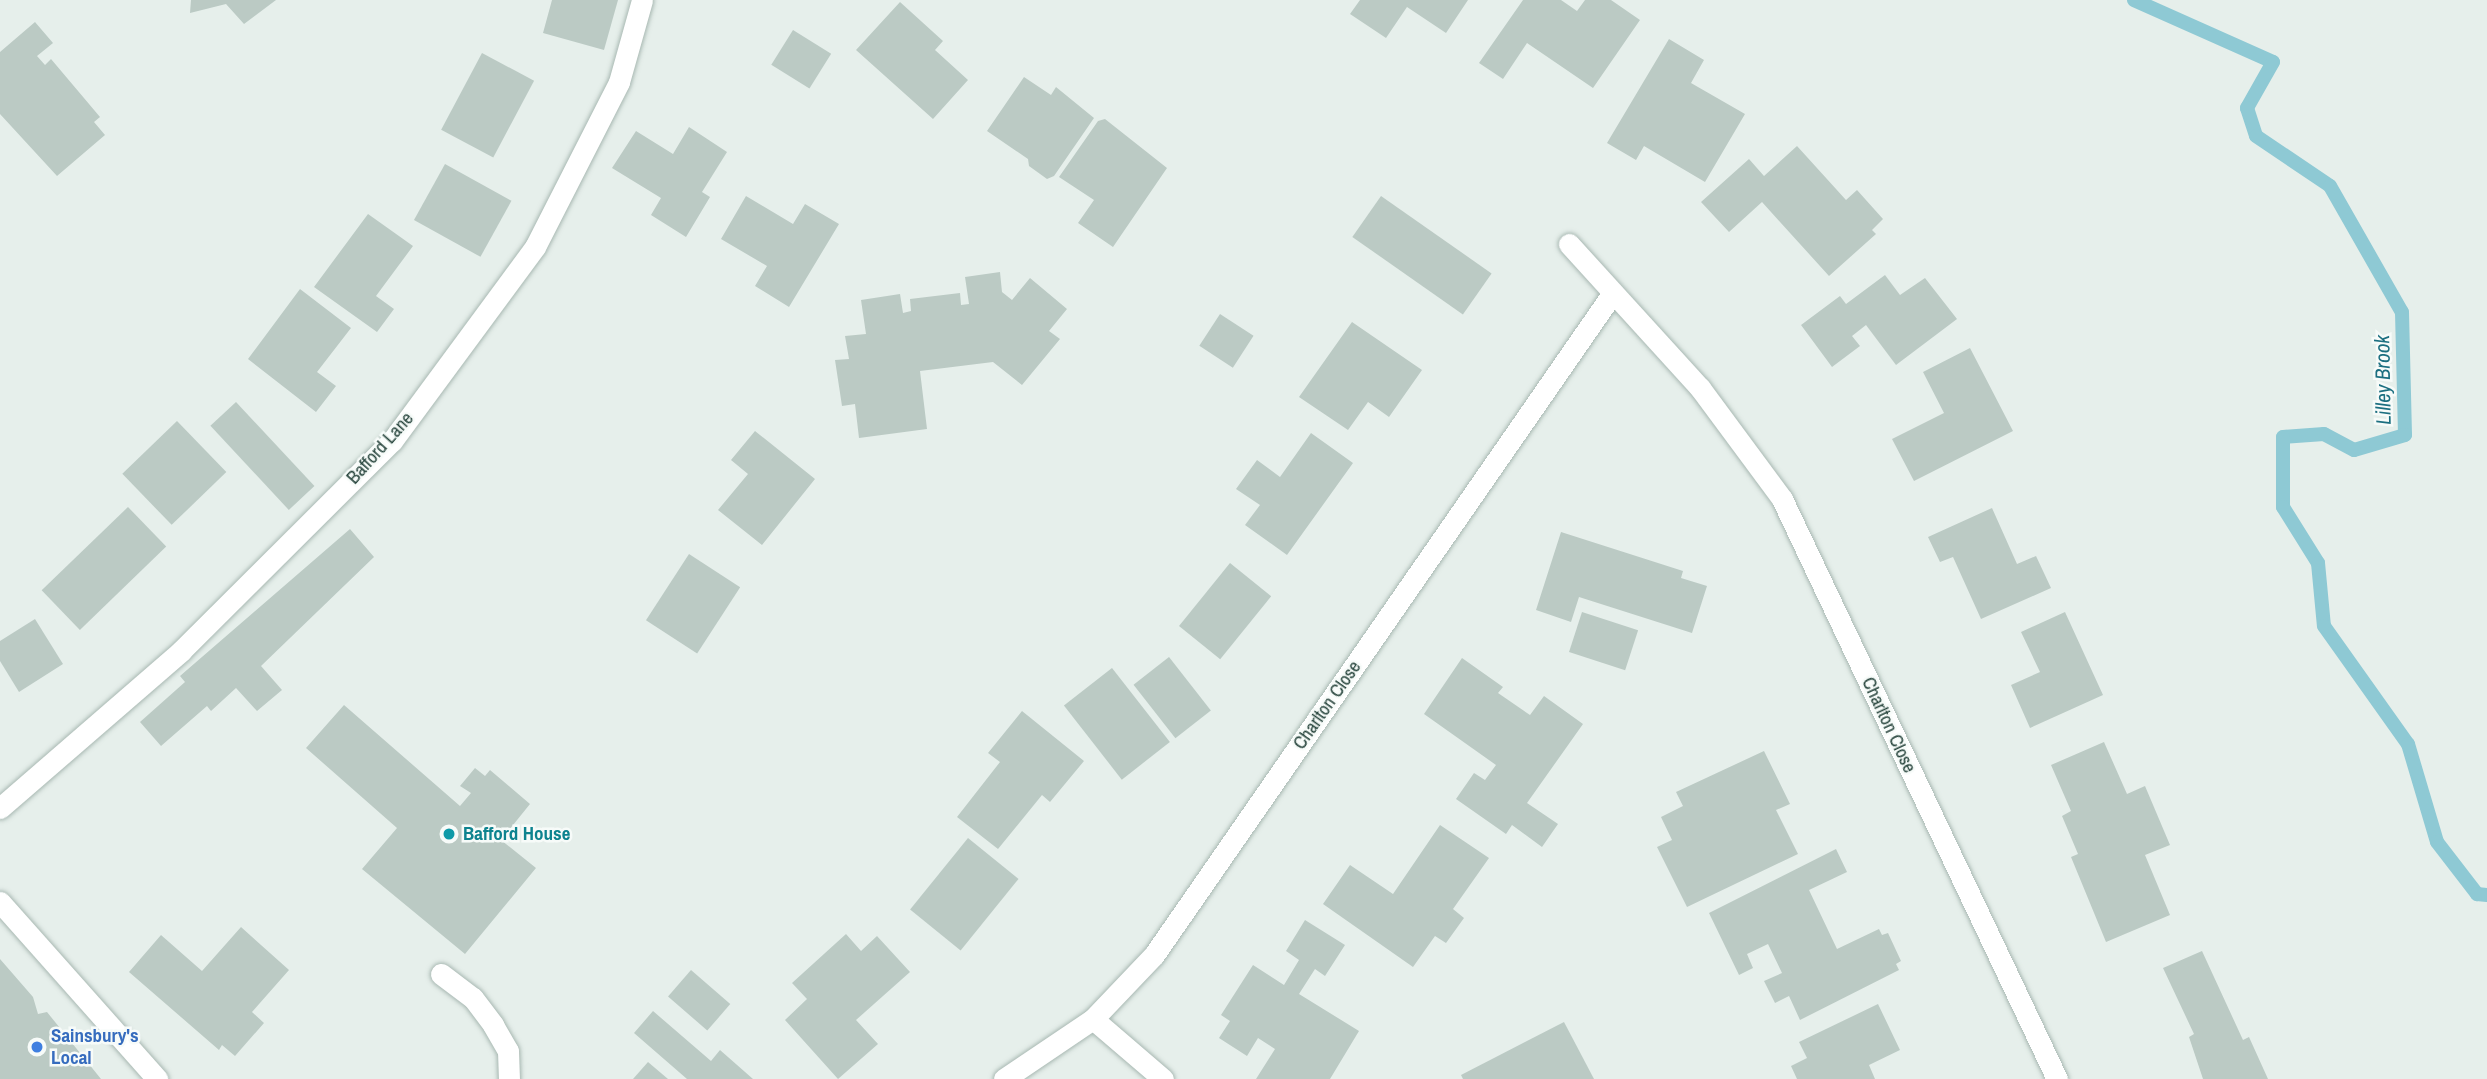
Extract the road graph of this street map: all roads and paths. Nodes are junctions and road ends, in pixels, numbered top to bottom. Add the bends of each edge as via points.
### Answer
1 (642, 0) edge
2 (1569, 244) dead end
3 (1612, 294) junction
4 (0, 808) edge
5 (0, 902) edge
6 (441, 974) dead end
7 (1093, 1019) junction
8 (157, 1079) edge
9 (509, 1079) edge
10 (1004, 1079) edge
11 (1163, 1079) edge
12 (2057, 1079) edge

1 - 4 street, Bafford Lane via 619,82 535,247 392,441 181,651
2 - 3 street, Charlton Close
3 - 7 street, Charlton Close via 1154,955
3 - 12 street, Charlton Close via 1700,388 1782,499
5 - 8 street
6 - 9 street via 473,998 493,1026 508,1051
7 - 10 street, Charlton Close
7 - 11 street

